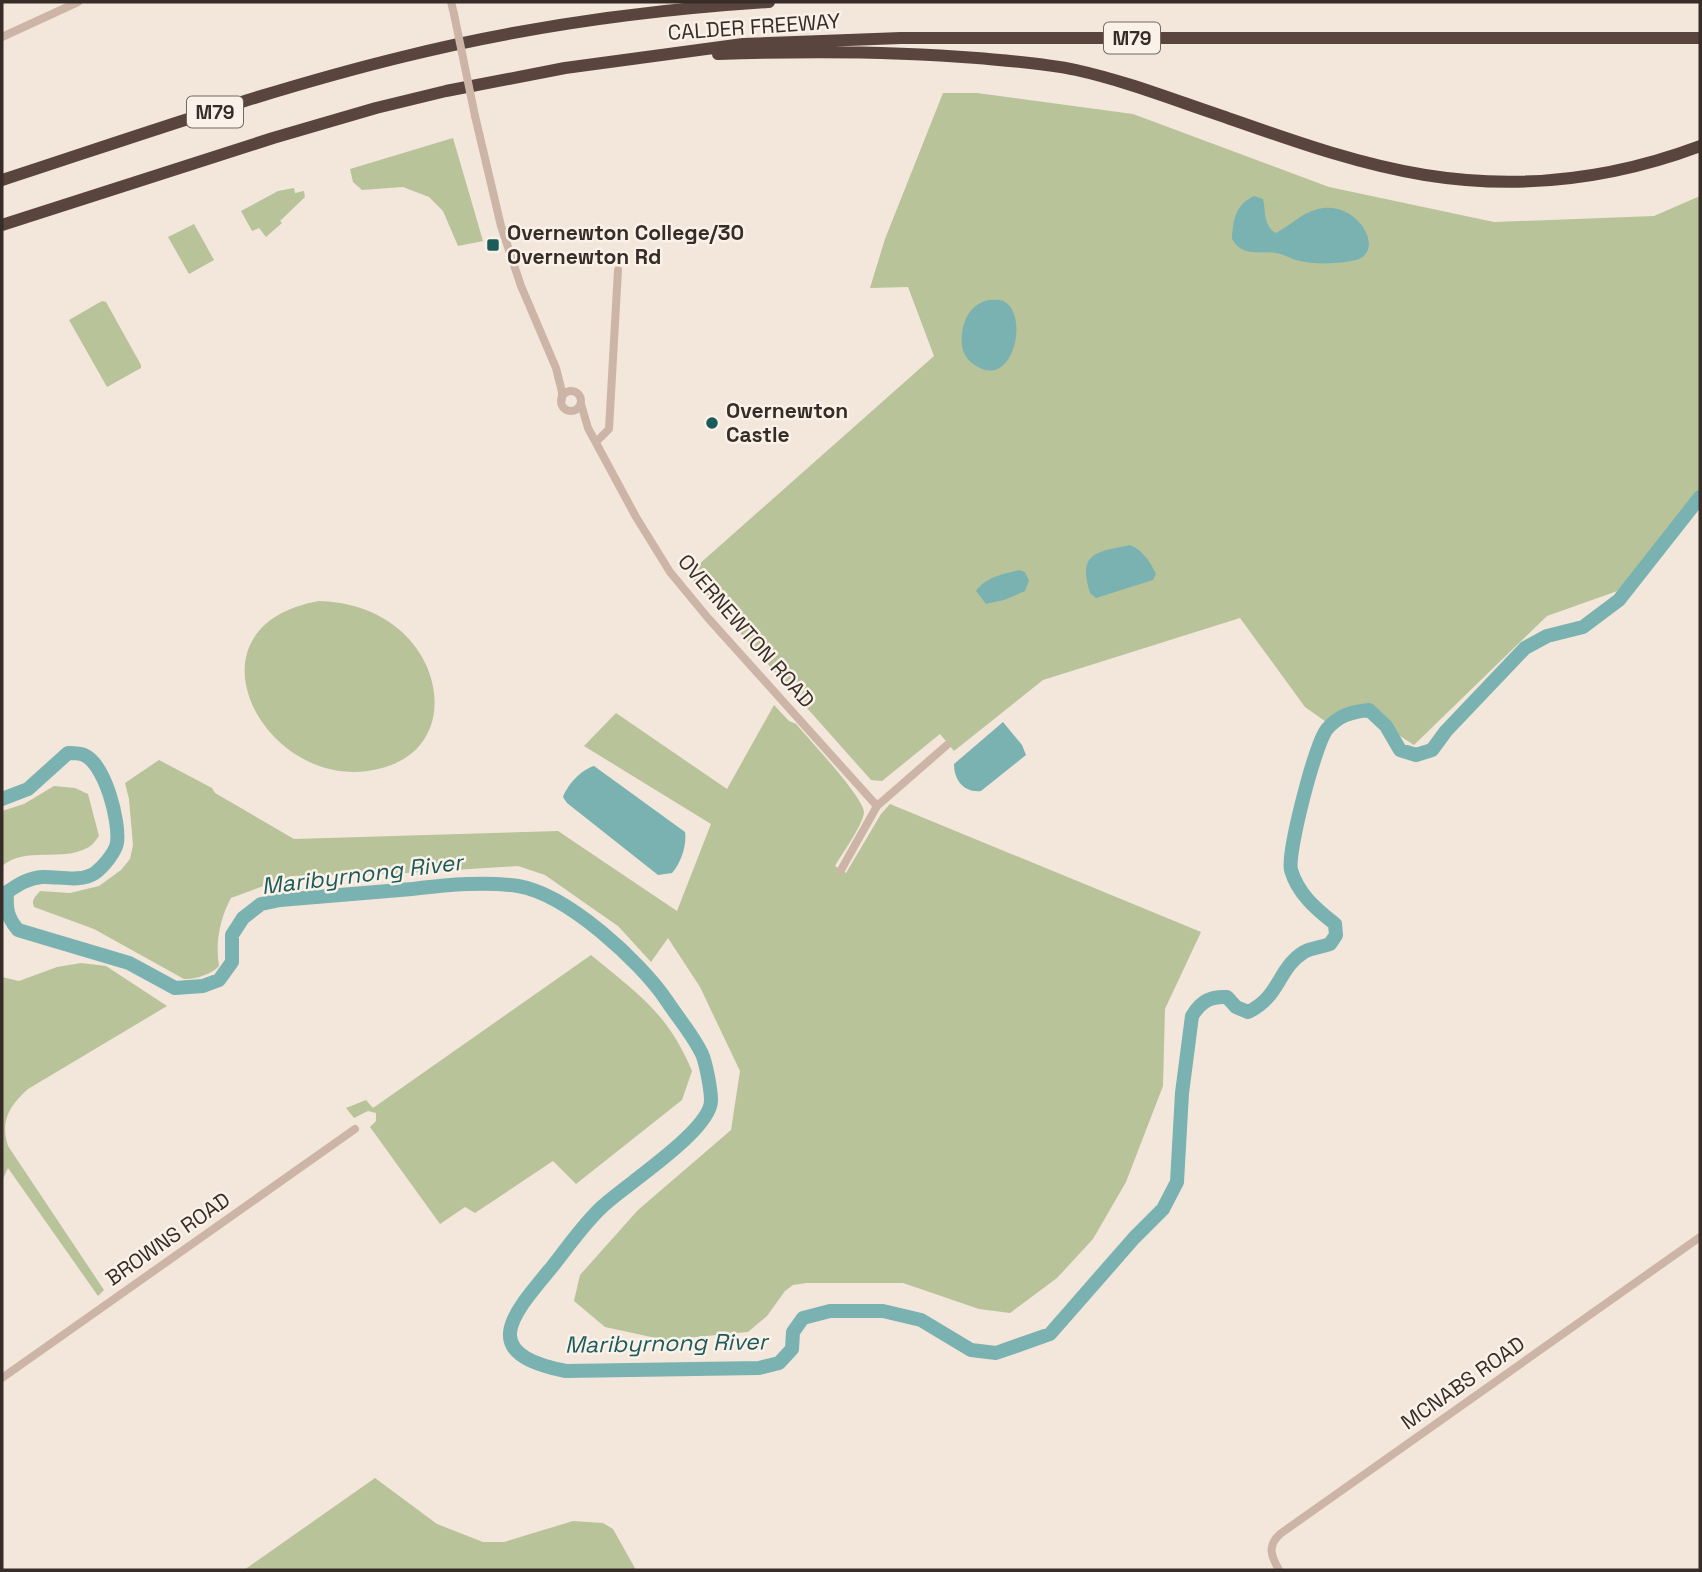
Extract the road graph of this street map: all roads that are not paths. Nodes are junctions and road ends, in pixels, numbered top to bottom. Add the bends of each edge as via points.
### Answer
1 (78, 2) edge
2 (451, 2) edge
3 (769, 2) edge
4 (2, 36) edge
5 (1700, 38) edge
6 (565, 68) junction
7 (1700, 146) edge
8 (2, 180) edge
9 (2, 225) edge
10 (618, 270) dead end
11 (556, 368) junction
12 (574, 392) junction
13 (562, 399) junction
14 (581, 404) junction
15 (571, 411) junction
16 (592, 435) junction
17 (947, 745) dead end
18 (877, 806) junction
19 (841, 870) dead end
20 (355, 1129) dead end
21 (1700, 1237) edge
22 (2, 1378) edge
23 (1279, 1570) edge

1 - 4 street
2 - 11 street, bridge via 506,245
3 - 8 highway, CALDER FREEWAY / M79 via 579,22 417,53 316,80
5 - 6 highway, CALDER FREEWAY / M79 via 839,39 743,44
6 - 7 highway via 707,55 827,51 1030,62 1113,79 1367,162 1475,181 1580,177
6 - 9 highway, CALDER FREEWAY / M79 via 354,114
10 - 16 street via 608,432
11 - 12 street
11 - 13 street
12 - 13 street
12 - 14 street
13 - 15 street via 564,408
14 - 15 street
14 - 16 street, OVERNEWTON ROAD
15 - 16 street, OVERNEWTON ROAD
16 - 18 street, OVERNEWTON ROAD via 676,580
17 - 18 street
18 - 19 street
20 - 22 street, BROWNS ROAD
21 - 23 street, MCNABS ROAD via 1280,1534 1270,1550

